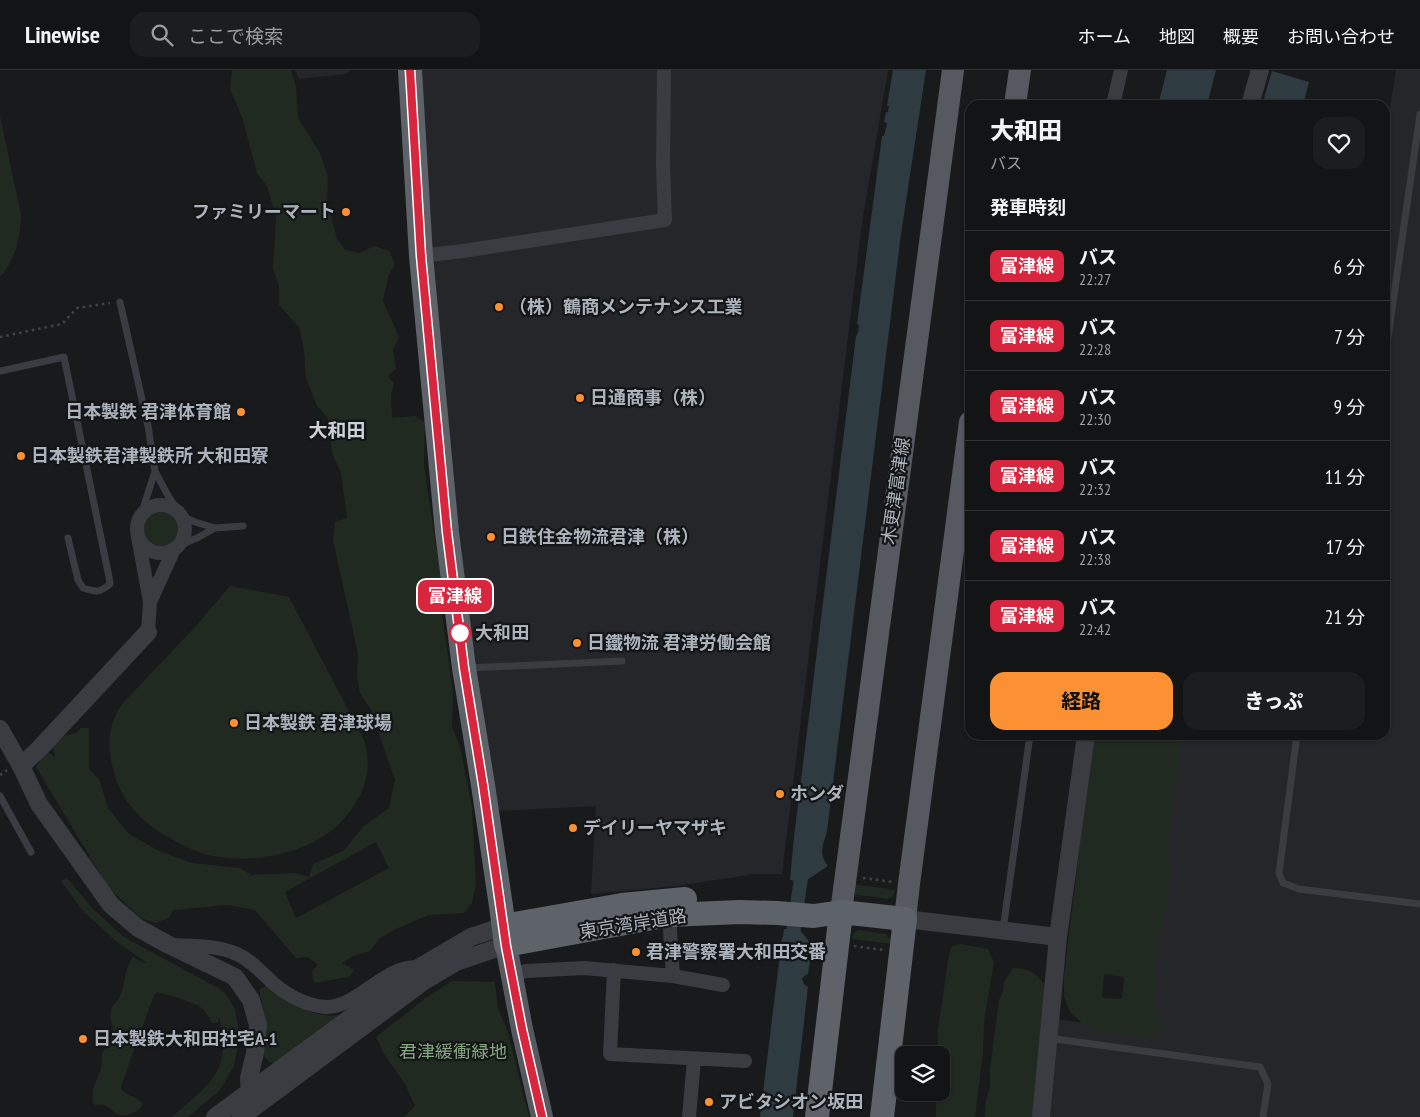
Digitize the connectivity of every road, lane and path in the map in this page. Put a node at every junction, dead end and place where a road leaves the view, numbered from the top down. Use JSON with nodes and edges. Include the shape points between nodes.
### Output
{"nodes":[{"id":1,"x":410,"y":70,"type":"edge"},
{"id":2,"x":664,"y":70,"type":"edge"},
{"id":3,"x":952,"y":70,"type":"edge"},
{"id":4,"x":1020,"y":70,"type":"edge"},
{"id":5,"x":1121,"y":70,"type":"edge"},
{"id":6,"x":1260,"y":70,"type":"edge"},
{"id":7,"x":1015,"y":100,"type":"edge"},
{"id":8,"x":1115,"y":100,"type":"edge"},
{"id":9,"x":1251,"y":100,"type":"edge"},
{"id":10,"x":1420,"y":114,"type":"edge"},
{"id":11,"x":421,"y":256,"type":"junction"},
{"id":12,"x":120,"y":302,"type":"joint"},
{"id":13,"x":1390,"y":323,"type":"edge"},
{"id":14,"x":0,"y":336,"type":"edge"},
{"id":15,"x":0,"y":371,"type":"edge"},
{"id":16,"x":965,"y":460,"type":"edge"},
{"id":17,"x":155,"y":471,"type":"junction"},
{"id":18,"x":180,"y":514,"type":"junction"},
{"id":19,"x":141,"y":515,"type":"junction"},
{"id":20,"x":244,"y":526,"type":"dead end"},
{"id":21,"x":215,"y":528,"type":"junction"},
{"id":22,"x":137,"y":533,"type":"junction"},
{"id":23,"x":68,"y":538,"type":"dead end"},
{"id":24,"x":176,"y":548,"type":"junction"},
{"id":25,"x":150,"y":602,"type":"junction"},
{"id":26,"x":148,"y":632,"type":"joint"},
{"id":27,"x":622,"y":661,"type":"dead end"},
{"id":28,"x":464,"y":668,"type":"junction"},
{"id":29,"x":0,"y":729,"type":"edge"},
{"id":30,"x":1029,"y":740,"type":"edge"},
{"id":31,"x":1085,"y":740,"type":"edge"},
{"id":32,"x":1296,"y":740,"type":"edge"},
{"id":33,"x":15,"y":767,"type":"junction"},
{"id":34,"x":0,"y":775,"type":"edge"},
{"id":35,"x":0,"y":796,"type":"edge"},
{"id":36,"x":31,"y":852,"type":"dead end"},
{"id":37,"x":863,"y":878,"type":"dead end"},
{"id":38,"x":896,"y":882,"type":"dead end"},
{"id":39,"x":1420,"y":904,"type":"edge"},
{"id":40,"x":779,"y":906,"type":"junction"},
{"id":41,"x":832,"y":911,"type":"junction"},
{"id":42,"x":669,"y":915,"type":"junction"},
{"id":43,"x":905,"y":919,"type":"junction"},
{"id":44,"x":1003,"y":931,"type":"junction"},
{"id":45,"x":505,"y":936,"type":"junction"},
{"id":46,"x":1058,"y":937,"type":"junction"},
{"id":47,"x":169,"y":945,"type":"junction"},
{"id":48,"x":850,"y":946,"type":"dead end"},
{"id":49,"x":885,"y":950,"type":"dead end"},
{"id":50,"x":420,"y":967,"type":"junction"},
{"id":51,"x":614,"y":970,"type":"junction"},
{"id":52,"x":512,"y":975,"type":"junction"},
{"id":53,"x":673,"y":976,"type":"junction"},
{"id":54,"x":723,"y":985,"type":"dead end"},
{"id":55,"x":1048,"y":1038,"type":"junction"},
{"id":56,"x":694,"y":1058,"type":"junction"},
{"id":57,"x":745,"y":1062,"type":"dead end"},
{"id":58,"x":254,"y":1098,"type":"junction"},
{"id":59,"x":216,"y":1117,"type":"edge"},
{"id":60,"x":241,"y":1117,"type":"edge"},
{"id":61,"x":542,"y":1117,"type":"edge"},
{"id":62,"x":689,"y":1117,"type":"edge"},
{"id":63,"x":816,"y":1117,"type":"edge"},
{"id":64,"x":882,"y":1117,"type":"edge"},
{"id":65,"x":1041,"y":1117,"type":"edge"},
{"id":66,"x":1263,"y":1117,"type":"edge"}],
"edges":[{"from":1,"to":11,"type":"highway"},
{"from":2,"to":11,"type":"street","via":[[665,220]]},
{"from":3,"to":41,"type":"main road","name":"木更津富津線"},
{"from":4,"to":7,"type":"main road"},
{"from":5,"to":8,"type":"street"},
{"from":6,"to":9,"type":"street"},
{"from":10,"to":13,"type":"lane"},
{"from":11,"to":28,"type":"highway","via":[[447,532]]},
{"from":12,"to":14,"type":"path","via":[[77,308],[62,324]]},
{"from":12,"to":17,"type":"lane"},
{"from":15,"to":23,"type":"lane","via":[[64,357],[110,577],[110,584],[103,590],[94,592],[83,588]]},
{"from":16,"to":43,"type":"main road"},
{"from":17,"to":18,"type":"lane"},
{"from":17,"to":19,"type":"lane"},
{"from":18,"to":19,"type":"street","via":[[169,506],[159,505]]},
{"from":18,"to":21,"type":"lane"},
{"from":18,"to":24,"type":"street","via":[[185,526],[184,537]]},
{"from":19,"to":22,"type":"street"},
{"from":20,"to":21,"type":"lane"},
{"from":21,"to":24,"type":"lane"},
{"from":22,"to":24,"type":"street","via":[[142,544],[152,551],[163,553]]},
{"from":22,"to":25,"type":"street"},
{"from":24,"to":25,"type":"street"},
{"from":25,"to":26,"type":"street"},
{"from":26,"to":33,"type":"street","via":[[40,748]]},
{"from":27,"to":28,"type":"lane"},
{"from":28,"to":45,"type":"highway"},
{"from":29,"to":33,"type":"street"},
{"from":30,"to":44,"type":"lane"},
{"from":31,"to":46,"type":"street"},
{"from":32,"to":39,"type":"lane","via":[[1279,873],[1283,883],[1299,889]]},
{"from":33,"to":34,"type":"path"},
{"from":33,"to":47,"type":"street","via":[[111,905],[138,928]]},
{"from":35,"to":36,"type":"lane"},
{"from":37,"to":38,"type":"path"},
{"from":40,"to":41,"type":"highway","name":"東京湾岸道路","via":[[814,916]]},
{"from":40,"to":42,"type":"highway","name":"東京湾岸道路","via":[[740,912]]},
{"from":40,"to":45,"type":"highway","name":"東京湾岸道路","via":[[734,897],[649,902],[604,908]]},
{"from":41,"to":43,"type":"highway","name":"東京湾岸道路"},
{"from":41,"to":63,"type":"highway"},
{"from":42,"to":45,"type":"highway","name":"東京湾岸道路"},
{"from":42,"to":53,"type":"street"},
{"from":43,"to":44,"type":"street"},
{"from":43,"to":64,"type":"highway"},
{"from":44,"to":46,"type":"street"},
{"from":45,"to":50,"type":"street","via":[[471,937]]},
{"from":45,"to":52,"type":"main road"},
{"from":45,"to":58,"type":"street","via":[[424,981]]},
{"from":46,"to":55,"type":"street"},
{"from":47,"to":50,"type":"street","via":[[210,947],[236,954],[256,966],[292,997],[325,1007],[342,1004],[410,966]]},
{"from":47,"to":58,"type":"street","via":[[235,977],[251,1000],[258,1025],[249,1078]]},
{"from":48,"to":49,"type":"path"},
{"from":50,"to":58,"type":"street"},
{"from":51,"to":52,"type":"street","via":[[584,968],[526,971]]},
{"from":51,"to":53,"type":"street"},
{"from":51,"to":56,"type":"street","via":[[610,1054]]},
{"from":52,"to":61,"type":"main road"},
{"from":53,"to":54,"type":"street"},
{"from":55,"to":65,"type":"street"},
{"from":55,"to":66,"type":"lane","via":[[1260,1067],[1268,1084]]},
{"from":56,"to":57,"type":"street"},
{"from":56,"to":62,"type":"street"},
{"from":58,"to":59,"type":"street"},
{"from":58,"to":60,"type":"street"}]}
